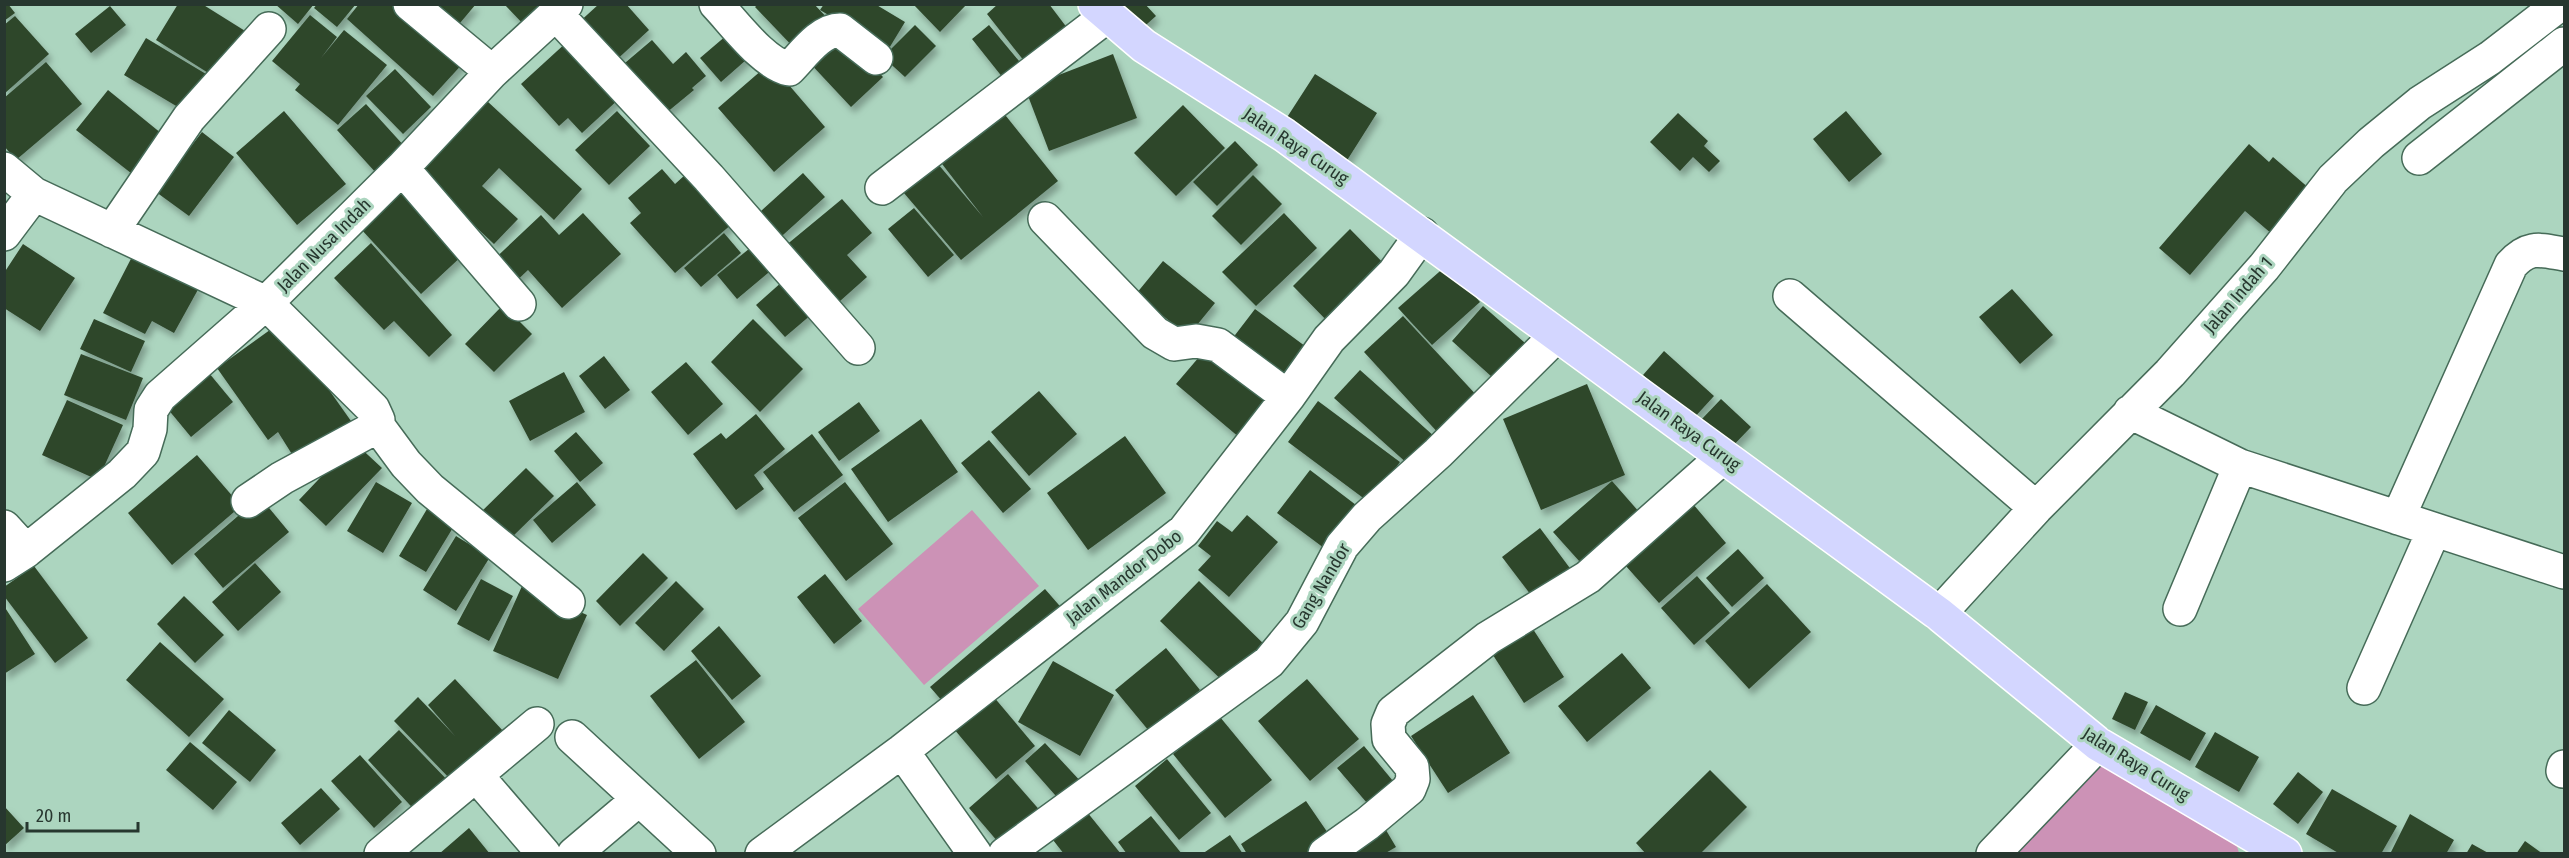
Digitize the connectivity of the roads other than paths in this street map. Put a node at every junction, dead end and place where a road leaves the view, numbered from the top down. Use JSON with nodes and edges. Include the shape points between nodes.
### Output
{"nodes":[{"id":1,"x":410,"y":4,"type":"edge"},
{"id":2,"x":716,"y":4,"type":"edge"},
{"id":3,"x":561,"y":9,"type":"edge"},
{"id":4,"x":1101,"y":10,"type":"edge"},
{"id":5,"x":2543,"y":10,"type":"edge"},
{"id":6,"x":269,"y":29,"type":"dead end"},
{"id":7,"x":2565,"y":44,"type":"edge"},
{"id":8,"x":876,"y":58,"type":"dead end"},
{"id":9,"x":492,"y":72,"type":"junction"},
{"id":10,"x":2419,"y":158,"type":"dead end"},
{"id":11,"x":402,"y":168,"type":"junction"},
{"id":12,"x":4,"y":169,"type":"edge"},
{"id":13,"x":882,"y":188,"type":"dead end"},
{"id":14,"x":34,"y":194,"type":"junction"},
{"id":15,"x":1045,"y":219,"type":"dead end"},
{"id":16,"x":112,"y":231,"type":"junction"},
{"id":17,"x":4,"y":234,"type":"edge"},
{"id":18,"x":1422,"y":234,"type":"junction"},
{"id":19,"x":2565,"y":254,"type":"edge"},
{"id":20,"x":1790,"y":296,"type":"dead end"},
{"id":21,"x":266,"y":303,"type":"junction"},
{"id":22,"x":519,"y":304,"type":"dead end"},
{"id":23,"x":1557,"y":335,"type":"junction"},
{"id":24,"x":858,"y":348,"type":"dead end"},
{"id":25,"x":1288,"y":397,"type":"junction"},
{"id":26,"x":2130,"y":412,"type":"junction"},
{"id":27,"x":378,"y":426,"type":"junction"},
{"id":28,"x":1723,"y":457,"type":"junction"},
{"id":29,"x":2240,"y":466,"type":"junction"},
{"id":30,"x":248,"y":501,"type":"dead end"},
{"id":31,"x":2036,"y":508,"type":"junction"},
{"id":32,"x":2398,"y":518,"type":"junction"},
{"id":33,"x":4,"y":527,"type":"edge"},
{"id":34,"x":2434,"y":530,"type":"junction"},
{"id":35,"x":16,"y":558,"type":"edge"},
{"id":36,"x":2565,"y":572,"type":"edge"},
{"id":37,"x":568,"y":602,"type":"dead end"},
{"id":38,"x":2180,"y":609,"type":"dead end"},
{"id":39,"x":1939,"y":614,"type":"junction"},
{"id":40,"x":2364,"y":688,"type":"dead end"},
{"id":41,"x":537,"y":724,"type":"dead end"},
{"id":42,"x":572,"y":737,"type":"dead end"},
{"id":43,"x":2098,"y":744,"type":"junction"},
{"id":44,"x":902,"y":751,"type":"junction"},
{"id":45,"x":476,"y":775,"type":"junction"},
{"id":46,"x":639,"y":799,"type":"junction"},
{"id":47,"x":2266,"y":850,"type":"edge"},
{"id":48,"x":381,"y":854,"type":"edge"},
{"id":49,"x":544,"y":854,"type":"edge"},
{"id":50,"x":574,"y":854,"type":"edge"},
{"id":51,"x":699,"y":854,"type":"edge"},
{"id":52,"x":762,"y":854,"type":"edge"},
{"id":53,"x":975,"y":854,"type":"edge"},
{"id":54,"x":1005,"y":854,"type":"edge"},
{"id":55,"x":1325,"y":854,"type":"edge"},
{"id":56,"x":1993,"y":854,"type":"edge"}],
"edges":[{"from":1,"to":9,"type":"street"},
{"from":2,"to":8,"type":"street","via":[[780,67],[789,69],[832,30],[840,30]]},
{"from":3,"to":9,"type":"street","name":"Jalan Nusa Indah"},
{"from":3,"to":24,"type":"street"},
{"from":4,"to":13,"type":"street"},
{"from":4,"to":18,"type":"main road","name":"Jalan Raya Curug","via":[[1144,46],[1284,135]]},
{"from":5,"to":26,"type":"street","name":"Jalan Indah 1","via":[[2490,58],[2420,103],[2333,179],[2264,267]]},
{"from":6,"to":16,"type":"street","via":[[189,118]]},
{"from":7,"to":10,"type":"street"},
{"from":9,"to":11,"type":"street","name":"Jalan Nusa Indah"},
{"from":11,"to":21,"type":"street","name":"Jalan Nusa Indah"},
{"from":11,"to":22,"type":"street"},
{"from":12,"to":14,"type":"street","name":"Jalan Nusa Indah"},
{"from":14,"to":16,"type":"street","name":"Jalan Nusa Indah"},
{"from":14,"to":17,"type":"street"},
{"from":15,"to":25,"type":"street","via":[[1155,333],[1174,344],[1196,341],[1218,345]]},
{"from":16,"to":21,"type":"street","name":"Jalan Nusa Indah"},
{"from":18,"to":23,"type":"main road","name":"Jalan Raya Curug"},
{"from":18,"to":25,"type":"street","name":"Jalan Mandor Dobo","via":[[1394,273],[1329,339]]},
{"from":19,"to":32,"type":"street","via":[[2537,250],[2521,254],[2511,265]]},
{"from":20,"to":31,"type":"street"},
{"from":21,"to":27,"type":"street","via":[[373,409]]},
{"from":21,"to":35,"type":"street","via":[[160,396],[151,410],[143,452],[123,474]]},
{"from":23,"to":28,"type":"main road","name":"Jalan Raya Curug"},
{"from":23,"to":54,"type":"street","name":"Gang Nandor","via":[[1367,517],[1342,546],[1302,622],[1269,662]]},
{"from":25,"to":44,"type":"street","name":"Jalan Mandor Dobo","via":[[1184,531]]},
{"from":26,"to":29,"type":"street"},
{"from":26,"to":31,"type":"street","name":"Jalan Indah 1"},
{"from":27,"to":30,"type":"street"},
{"from":27,"to":37,"type":"street","via":[[430,489]]},
{"from":28,"to":39,"type":"main road","name":"Jalan Raya Curug"},
{"from":28,"to":55,"type":"street","via":[[1588,577],[1488,638],[1393,712],[1388,724],[1389,739],[1412,767],[1408,789]]},
{"from":29,"to":32,"type":"street"},
{"from":29,"to":38,"type":"street"},
{"from":31,"to":39,"type":"street","name":"Jalan Indah 1"},
{"from":32,"to":34,"type":"street"},
{"from":33,"to":35,"type":"street"},
{"from":34,"to":36,"type":"street"},
{"from":34,"to":40,"type":"street"},
{"from":39,"to":43,"type":"main road","name":"Jalan Raya Curug"},
{"from":41,"to":45,"type":"street"},
{"from":42,"to":46,"type":"street"},
{"from":43,"to":47,"type":"main road","name":"Jalan Raya Curug"},
{"from":43,"to":56,"type":"street"},
{"from":44,"to":52,"type":"street","name":"Jalan Mandor Dobo"},
{"from":44,"to":53,"type":"street"},
{"from":45,"to":48,"type":"street"},
{"from":45,"to":49,"type":"street"},
{"from":46,"to":50,"type":"street"},
{"from":46,"to":51,"type":"street"}]}
